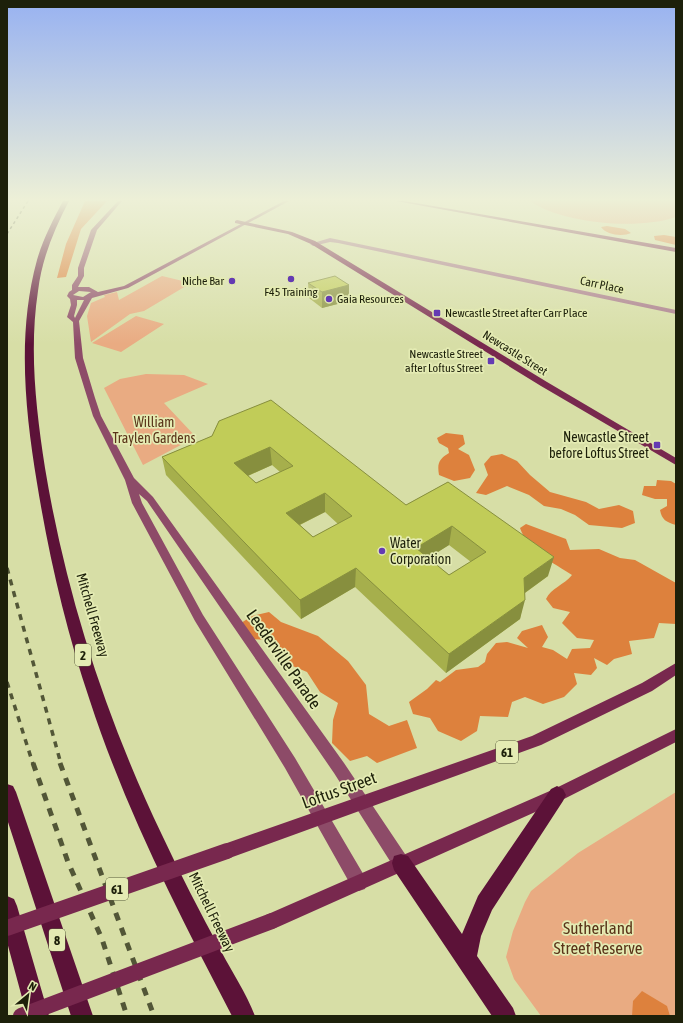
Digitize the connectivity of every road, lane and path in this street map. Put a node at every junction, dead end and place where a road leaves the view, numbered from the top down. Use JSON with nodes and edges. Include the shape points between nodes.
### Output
{"nodes":[{"id":1,"x":43,"y":249,"type":"edge"},
{"id":2,"x":88,"y":249,"type":"edge"},
{"id":3,"x":194,"y":249,"type":"edge"},
{"id":4,"x":321,"y":249,"type":"edge"},
{"id":5,"x":331,"y":249,"type":"edge"},
{"id":6,"x":375,"y":249,"type":"edge"},
{"id":7,"x":359,"y":270,"type":"junction"},
{"id":8,"x":81,"y":276,"type":"junction"},
{"id":9,"x":75,"y":290,"type":"junction"},
{"id":10,"x":90,"y":292,"type":"junction"},
{"id":11,"x":73,"y":298,"type":"junction"},
{"id":12,"x":676,"y":312,"type":"edge"},
{"id":13,"x":76,"y":321,"type":"junction"},
{"id":14,"x":660,"y":454,"type":"junction"},
{"id":15,"x":676,"y":462,"type":"edge"},
{"id":16,"x":676,"y":467,"type":"edge"},
{"id":17,"x":130,"y":480,"type":"junction"},
{"id":18,"x":676,"y":668,"type":"edge"},
{"id":19,"x":676,"y":735,"type":"edge"},
{"id":20,"x":7,"y":792,"type":"edge"},
{"id":21,"x":557,"y":795,"type":"junction"},
{"id":22,"x":362,"y":804,"type":"junction"},
{"id":23,"x":321,"y":818,"type":"junction"},
{"id":24,"x":401,"y":863,"type":"junction"},
{"id":25,"x":359,"y":883,"type":"junction"},
{"id":26,"x":7,"y":906,"type":"edge"},
{"id":27,"x":7,"y":928,"type":"edge"},
{"id":28,"x":466,"y":958,"type":"junction"},
{"id":29,"x":21,"y":1016,"type":"edge"},
{"id":30,"x":38,"y":1016,"type":"edge"},
{"id":31,"x":82,"y":1016,"type":"edge"},
{"id":32,"x":244,"y":1016,"type":"edge"},
{"id":33,"x":505,"y":1016,"type":"edge"}],
"edges":[{"from":1,"to":32,"type":"highway","name":"Mitchell Freeway","number":"2","via":[[37,269],[32,304],[29,374],[40,476],[62,582],[83,657],[149,828],[211,956]]},
{"from":2,"to":8,"type":"main road"},
{"from":3,"to":10,"type":"main road","via":[[126,287]]},
{"from":4,"to":7,"type":"main road","name":"Newcastle Street"},
{"from":5,"to":7,"type":"main road","name":"Newcastle Street","via":[[354,263]]},
{"from":6,"to":12,"type":"street","name":"Carr Place"},
{"from":7,"to":14,"type":"main road","name":"Newcastle Street"},
{"from":8,"to":9,"type":"main road"},
{"from":8,"to":10,"type":"main road"},
{"from":9,"to":10,"type":"main road"},
{"from":9,"to":11,"type":"main road","via":[[70,294]]},
{"from":10,"to":11,"type":"main road"},
{"from":10,"to":13,"type":"main road","via":[[81,316]]},
{"from":11,"to":13,"type":"main road","name":"Leederville Parade","via":[[70,317]]},
{"from":13,"to":17,"type":"main road","name":"Leederville Parade","via":[[79,358],[97,416]]},
{"from":14,"to":15,"type":"main road","name":"Newcastle Street"},
{"from":14,"to":16,"type":"main road","name":"Newcastle Street"},
{"from":17,"to":22,"type":"main road","name":"Leederville Parade","via":[[150,499]]},
{"from":17,"to":23,"type":"main road","name":"Leederville Parade","via":[[137,503],[200,618]]},
{"from":18,"to":22,"type":"main road","name":"Loftus Street","number":"61","via":[[647,687],[536,741]]},
{"from":19,"to":21,"type":"main road"},
{"from":20,"to":31,"type":"highway","number":"8"},
{"from":21,"to":24,"type":"main road"},
{"from":21,"to":28,"type":"highway","via":[[485,904],[471,936]]},
{"from":22,"to":23,"type":"main road","name":"Loftus Street","number":"61"},
{"from":22,"to":24,"type":"main road","name":"Leederville Parade"},
{"from":23,"to":25,"type":"main road","name":"Leederville Parade"},
{"from":23,"to":27,"type":"main road","name":"Loftus Street","number":"61","bridge":true},
{"from":24,"to":25,"type":"main road"},
{"from":24,"to":28,"type":"highway"},
{"from":25,"to":29,"type":"main road","bridge":true,"via":[[290,914]]},
{"from":26,"to":30,"type":"highway"},
{"from":28,"to":33,"type":"highway"}]}
